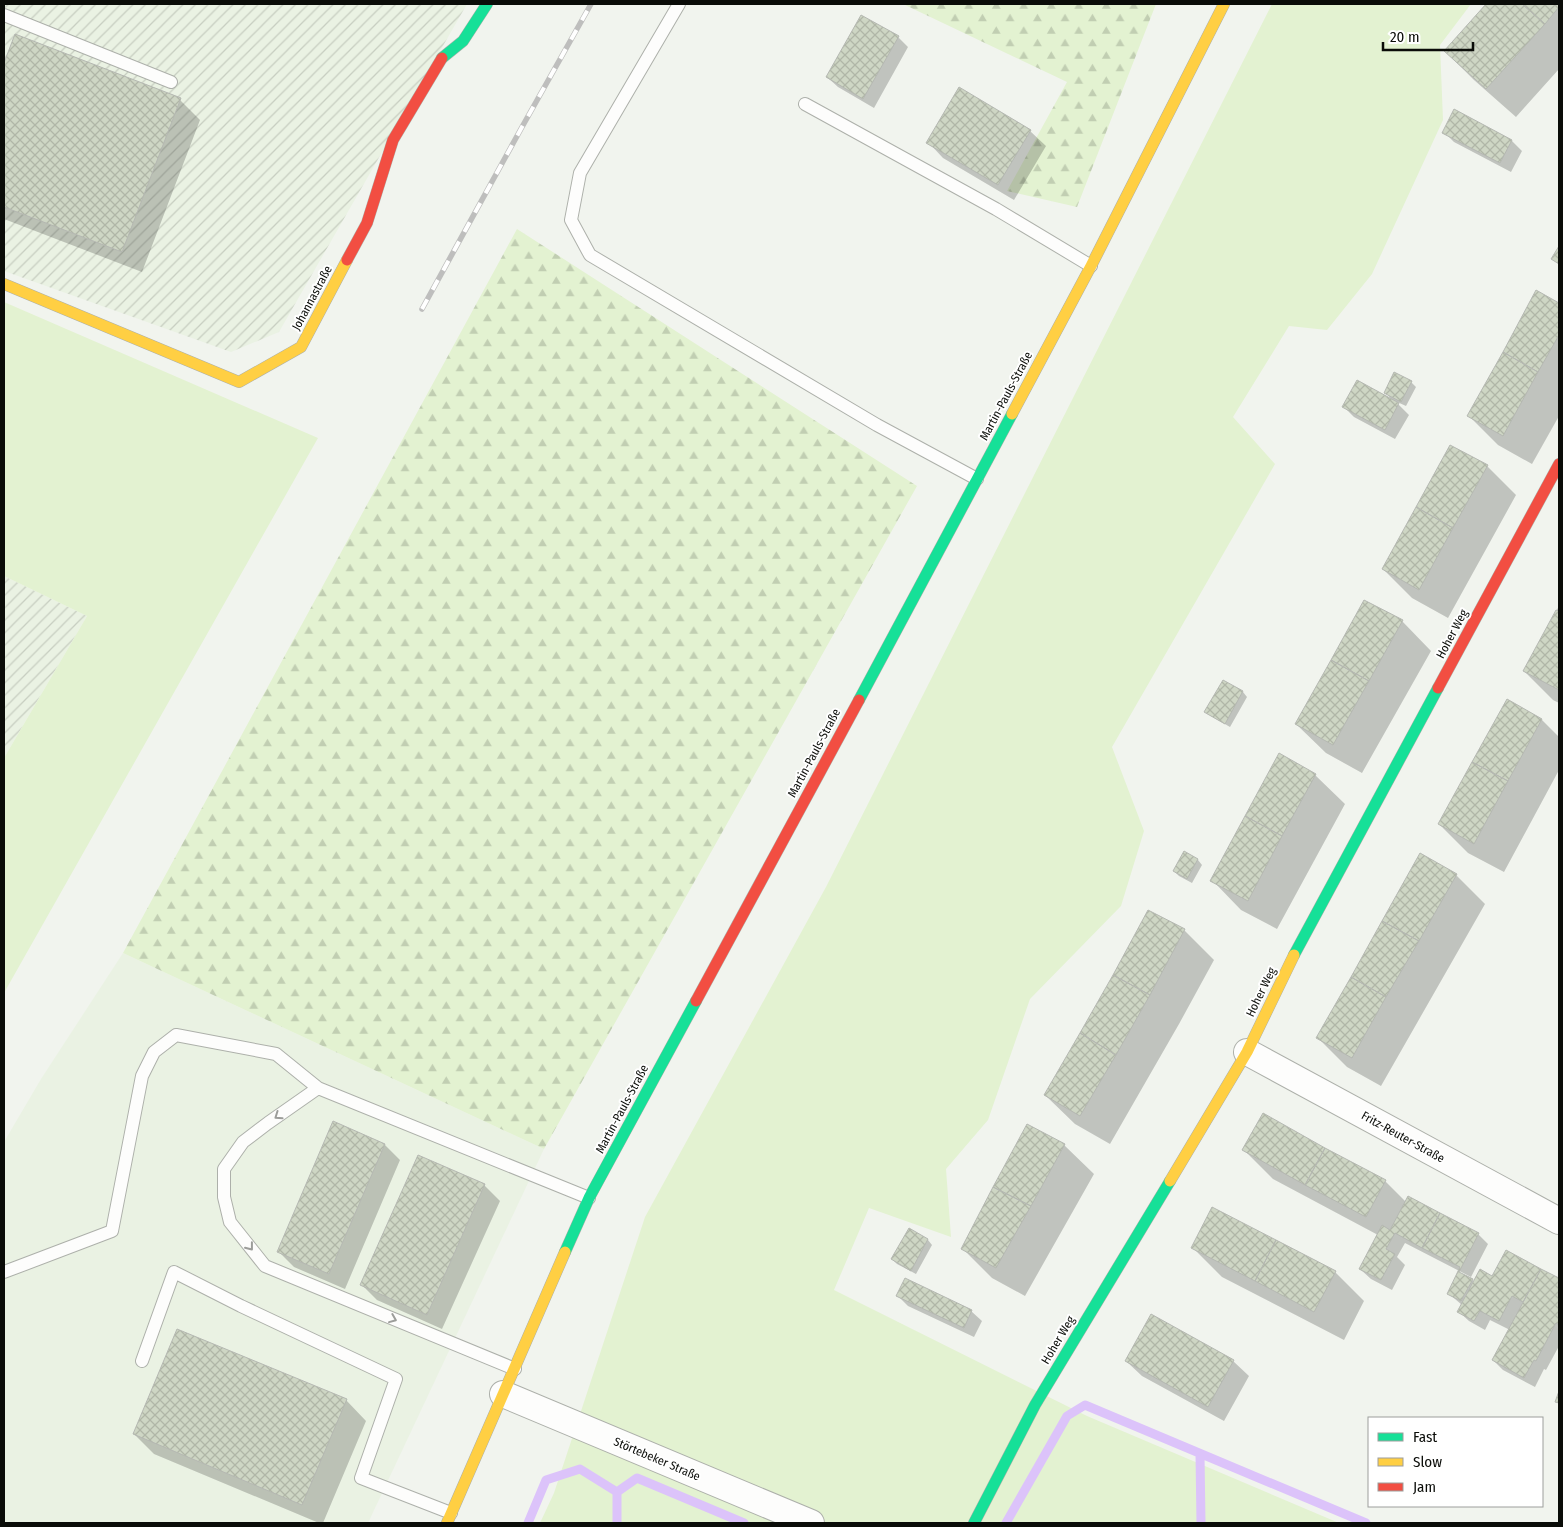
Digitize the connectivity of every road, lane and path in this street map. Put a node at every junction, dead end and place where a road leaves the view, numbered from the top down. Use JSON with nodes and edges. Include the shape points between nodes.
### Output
{"nodes":[{"id":1,"x":486,"y":4,"type":"edge"},
{"id":2,"x":679,"y":4,"type":"edge"},
{"id":3,"x":1224,"y":4,"type":"edge"},
{"id":4,"x":4,"y":15,"type":"edge"},
{"id":5,"x":171,"y":82,"type":"dead end"},
{"id":6,"x":805,"y":104,"type":"dead end"},
{"id":7,"x":1091,"y":266,"type":"junction"},
{"id":8,"x":4,"y":284,"type":"edge"},
{"id":9,"x":1559,"y":464,"type":"edge"},
{"id":10,"x":977,"y":479,"type":"junction"},
{"id":11,"x":1248,"y":1052,"type":"junction"},
{"id":12,"x":318,"y":1088,"type":"junction"},
{"id":13,"x":589,"y":1198,"type":"junction"},
{"id":14,"x":1559,"y":1221,"type":"edge"},
{"id":15,"x":4,"y":1272,"type":"edge"},
{"id":16,"x":142,"y":1361,"type":"dead end"},
{"id":17,"x":515,"y":1369,"type":"junction"},
{"id":18,"x":503,"y":1394,"type":"junction"},
{"id":19,"x":449,"y":1518,"type":"edge"},
{"id":20,"x":811,"y":1523,"type":"edge"},
{"id":21,"x":974,"y":1523,"type":"edge"}],
"edges":[{"from":1,"to":8,"type":"street","name":"Johannastraße","via":[[463,41],[440,60],[393,140],[367,223],[302,347],[239,382]]},
{"from":2,"to":10,"type":"lane","via":[[580,173],[570,220],[590,256],[877,425]]},
{"from":3,"to":7,"type":"street","name":"Martin-Pauls-Straße"},
{"from":4,"to":5,"type":"lane"},
{"from":6,"to":7,"type":"lane"},
{"from":7,"to":10,"type":"street","name":"Martin-Pauls-Straße"},
{"from":9,"to":11,"type":"street","name":"Hoher Weg","via":[[1301,941]]},
{"from":10,"to":13,"type":"street","name":"Martin-Pauls-Straße"},
{"from":11,"to":14,"type":"street","name":"Fritz-Reuter-Straße"},
{"from":11,"to":21,"type":"street","name":"Hoher Weg","via":[[1035,1405]]},
{"from":12,"to":13,"type":"lane"},
{"from":12,"to":15,"type":"lane","via":[[276,1054],[176,1035],[154,1052],[142,1076],[112,1231]]},
{"from":12,"to":17,"type":"lane","one_way":true,"via":[[243,1142],[224,1169],[224,1197],[230,1222],[265,1266]]},
{"from":13,"to":17,"type":"street","name":"Martin-Pauls-Straße"},
{"from":16,"to":19,"type":"lane","via":[[174,1272],[396,1379],[361,1478]]},
{"from":17,"to":18,"type":"street","name":"Martin-Pauls-Straße"},
{"from":18,"to":19,"type":"street","name":"Martin-Pauls-Straße"},
{"from":18,"to":20,"type":"street","name":"Störtebeker Straße"}]}
